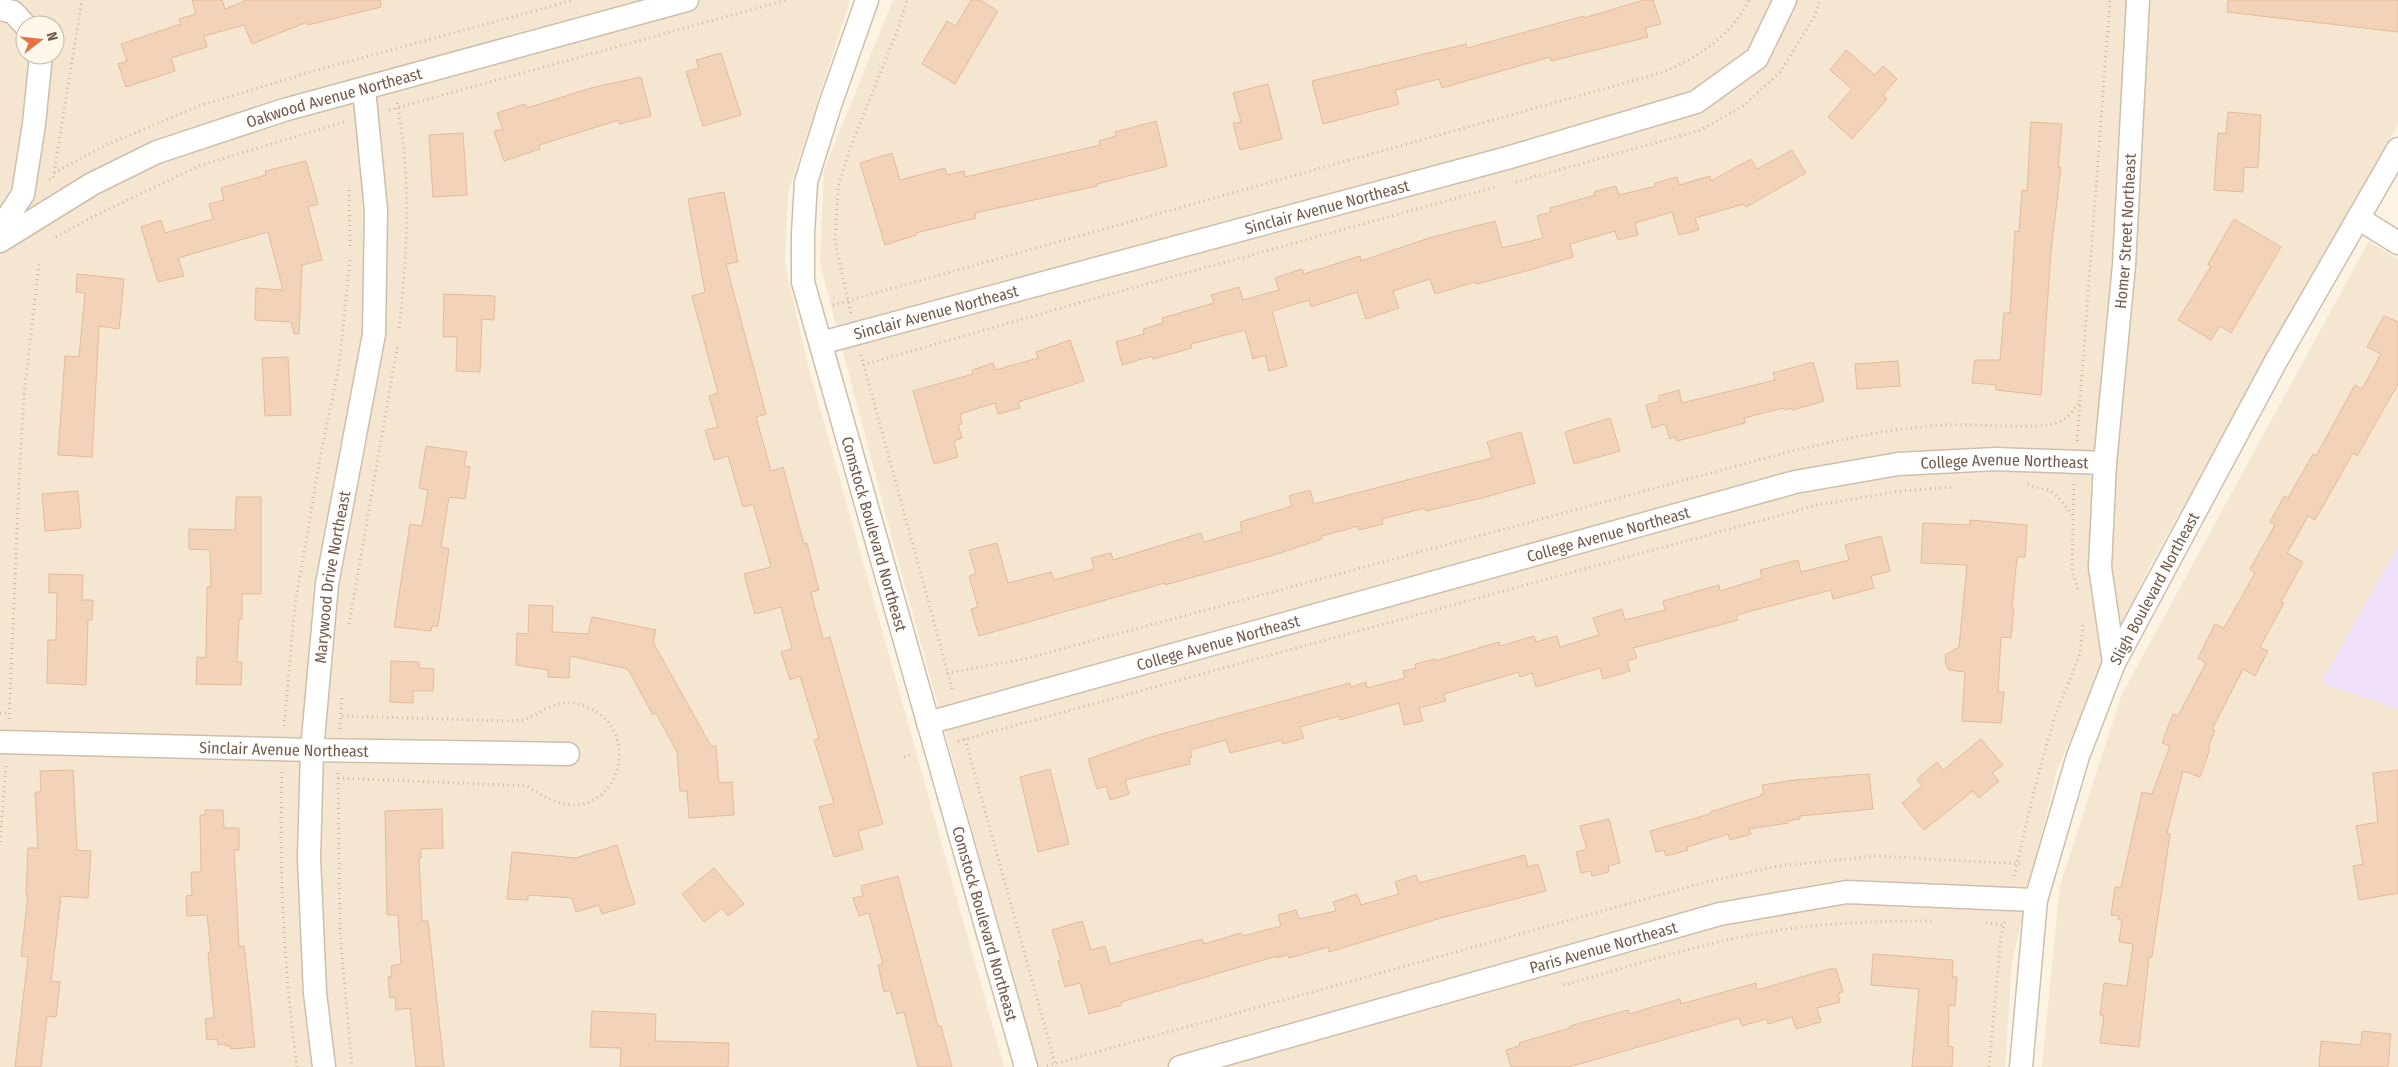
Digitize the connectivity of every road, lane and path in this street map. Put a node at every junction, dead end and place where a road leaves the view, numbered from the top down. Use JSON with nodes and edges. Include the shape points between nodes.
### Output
{"nodes":[{"id":1,"x":82,"y":0,"type":"edge"},
{"id":2,"x":687,"y":0,"type":"edge"},
{"id":3,"x":786,"y":0,"type":"edge"},
{"id":4,"x":867,"y":0,"type":"edge"},
{"id":5,"x":907,"y":0,"type":"edge"},
{"id":6,"x":1749,"y":0,"type":"edge"},
{"id":7,"x":1785,"y":0,"type":"edge"},
{"id":8,"x":2110,"y":0,"type":"edge"},
{"id":9,"x":2138,"y":0,"type":"edge"},
{"id":10,"x":0,"y":9,"type":"edge"},
{"id":11,"x":16,"y":15,"type":"edge"},
{"id":12,"x":386,"y":52,"type":"dead end"},
{"id":13,"x":40,"y":65,"type":"edge"},
{"id":14,"x":393,"y":81,"type":"junction"},
{"id":15,"x":364,"y":90,"type":"junction"},
{"id":16,"x":398,"y":108,"type":"junction"},
{"id":17,"x":367,"y":116,"type":"junction"},
{"id":18,"x":2398,"y":149,"type":"edge"},
{"id":19,"x":53,"y":178,"type":"dead end"},
{"id":20,"x":2358,"y":218,"type":"junction"},
{"id":21,"x":0,"y":229,"type":"edge"},
{"id":22,"x":56,"y":237,"type":"dead end"},
{"id":23,"x":0,"y":241,"type":"edge"},
{"id":24,"x":2398,"y":243,"type":"edge"},
{"id":25,"x":39,"y":264,"type":"dead end"},
{"id":26,"x":848,"y":302,"type":"junction"},
{"id":27,"x":812,"y":310,"type":"junction"},
{"id":28,"x":399,"y":332,"type":"dead end"},
{"id":29,"x":856,"y":334,"type":"junction"},
{"id":30,"x":398,"y":342,"type":"dead end"},
{"id":31,"x":822,"y":343,"type":"junction"},
{"id":32,"x":2080,"y":401,"type":"junction"},
{"id":33,"x":2075,"y":462,"type":"junction"},
{"id":34,"x":2105,"y":463,"type":"junction"},
{"id":35,"x":2022,"y":481,"type":"dead end"},
{"id":36,"x":1958,"y":486,"type":"dead end"},
{"id":37,"x":2073,"y":516,"type":"junction"},
{"id":38,"x":2080,"y":594,"type":"dead end"},
{"id":39,"x":2084,"y":622,"type":"dead end"},
{"id":40,"x":348,"y":630,"type":"dead end"},
{"id":41,"x":2114,"y":663,"type":"junction"},
{"id":42,"x":947,"y":673,"type":"junction"},
{"id":43,"x":343,"y":687,"type":"dead end"},
{"id":44,"x":0,"y":713,"type":"edge"},
{"id":45,"x":9,"y":713,"type":"junction"},
{"id":46,"x":958,"y":714,"type":"junction"},
{"id":47,"x":928,"y":723,"type":"junction"},
{"id":48,"x":965,"y":739,"type":"junction"},
{"id":49,"x":4,"y":743,"type":"edge"},
{"id":50,"x":935,"y":748,"type":"junction"},
{"id":51,"x":312,"y":750,"type":"junction"},
{"id":52,"x":339,"y":751,"type":"junction"},
{"id":53,"x":568,"y":754,"type":"dead end"},
{"id":54,"x":904,"y":757,"type":"dead end"},
{"id":55,"x":0,"y":842,"type":"edge"},
{"id":56,"x":2016,"y":863,"type":"junction"},
{"id":57,"x":2046,"y":867,"type":"junction"},
{"id":58,"x":2010,"y":899,"type":"junction"},
{"id":59,"x":2036,"y":900,"type":"junction"},
{"id":60,"x":1938,"y":921,"type":"dead end"},
{"id":61,"x":1976,"y":922,"type":"dead end"},
{"id":62,"x":2004,"y":925,"type":"junction"},
{"id":63,"x":1554,"y":987,"type":"dead end"},
{"id":64,"x":1055,"y":1065,"type":"edge"},
{"id":65,"x":324,"y":1067,"type":"edge"},
{"id":66,"x":352,"y":1067,"type":"edge"},
{"id":67,"x":1026,"y":1067,"type":"edge"},
{"id":68,"x":1041,"y":1067,"type":"edge"},
{"id":69,"x":1180,"y":1067,"type":"edge"},
{"id":70,"x":1990,"y":1067,"type":"edge"},
{"id":71,"x":2021,"y":1067,"type":"edge"}],
"edges":[{"from":1,"to":19,"type":"path"},
{"from":2,"to":14,"type":"street","name":"Oakwood Avenue Northeast"},
{"from":3,"to":16,"type":"path"},
{"from":4,"to":27,"type":"street","name":"Comstock Boulevard Northeast","via":[[806,182],[803,282]]},
{"from":5,"to":26,"type":"path","via":[[838,188],[836,242]]},
{"from":6,"to":26,"type":"path","via":[[1722,35],[1709,46],[1683,65],[1660,73]]},
{"from":7,"to":29,"type":"street","name":"Sinclair Avenue Northeast","via":[[1757,58],[1696,102],[1507,158]]},
{"from":8,"to":32,"type":"path"},
{"from":9,"to":34,"type":"street","name":"Homer Street Northeast","via":[[2124,265]]},
{"from":10,"to":11,"type":"street"},
{"from":12,"to":14,"type":"path"},
{"from":13,"to":21,"type":"street","via":[[22,194]]},
{"from":14,"to":15,"type":"street","name":"Oakwood Avenue Northeast"},
{"from":14,"to":16,"type":"path"},
{"from":15,"to":17,"type":"street","name":"Marywood Drive Northeast"},
{"from":15,"to":23,"type":"street","name":"Oakwood Avenue Northeast","via":[[284,110],[157,152],[92,184]]},
{"from":16,"to":17,"type":"path"},
{"from":16,"to":28,"type":"path","via":[[407,195],[406,266]]},
{"from":17,"to":22,"type":"path","via":[[199,166]]},
{"from":17,"to":51,"type":"street","name":"Marywood Drive Northeast","via":[[376,210],[374,334],[327,584]]},
{"from":18,"to":20,"type":"street","name":"Sligh Boulevard Northeast"},
{"from":20,"to":24,"type":"street"},
{"from":20,"to":41,"type":"street","name":"Sligh Boulevard Northeast","via":[[2276,361]]},
{"from":25,"to":45,"type":"path","via":[[21,441]]},
{"from":26,"to":27,"type":"path"},
{"from":26,"to":29,"type":"path"},
{"from":27,"to":31,"type":"street","name":"Comstock Boulevard Northeast"},
{"from":29,"to":31,"type":"street","name":"Sinclair Avenue Northeast"},
{"from":29,"to":42,"type":"path"},
{"from":30,"to":40,"type":"path"},
{"from":31,"to":47,"type":"street","name":"Comstock Boulevard Northeast"},
{"from":32,"to":33,"type":"path"},
{"from":32,"to":42,"type":"path","via":[[2070,415],[2043,426],[1949,425],[1883,431],[1792,451],[1025,659]]},
{"from":33,"to":34,"type":"street","name":"College Avenue Northeast"},
{"from":33,"to":37,"type":"path"},
{"from":33,"to":46,"type":"street","name":"College Avenue Northeast","via":[[1996,459],[1898,464],[1795,482]]},
{"from":34,"to":41,"type":"street","name":"College Avenue Northeast","via":[[2100,567]]},
{"from":35,"to":37,"type":"path","via":[[2048,490]]},
{"from":36,"to":48,"type":"path","via":[[1902,491],[1817,505]]},
{"from":37,"to":38,"type":"path","via":[[2072,571]]},
{"from":39,"to":56,"type":"path","via":[[2080,654],[2055,716]]},
{"from":41,"to":57,"type":"street","name":"Sligh Boulevard Northeast","via":[[2078,756]]},
{"from":42,"to":46,"type":"path"},
{"from":43,"to":52,"type":"path"},
{"from":44,"to":45,"type":"path"},
{"from":45,"to":49,"type":"path"},
{"from":46,"to":47,"type":"street","name":"College Avenue Northeast"},
{"from":46,"to":48,"type":"path"},
{"from":47,"to":50,"type":"street","name":"Comstock Boulevard Northeast"},
{"from":48,"to":50,"type":"path"},
{"from":48,"to":64,"type":"path"},
{"from":49,"to":51,"type":"street","name":"Sinclair Avenue Northeast"},
{"from":49,"to":55,"type":"path"},
{"from":50,"to":54,"type":"path"},
{"from":50,"to":67,"type":"street","name":"Comstock Boulevard Northeast"},
{"from":51,"to":52,"type":"street","name":"Sinclair Avenue Northeast"},
{"from":51,"to":65,"type":"street","name":"Marywood Drive Northeast","via":[[309,858],[315,993]]},
{"from":52,"to":53,"type":"street","name":"Sinclair Avenue Northeast"},
{"from":52,"to":66,"type":"path","via":[[340,932]]},
{"from":56,"to":57,"type":"path"},
{"from":56,"to":58,"type":"path"},
{"from":56,"to":64,"type":"path","via":[[1876,856],[1778,866],[1739,874]]},
{"from":57,"to":59,"type":"street","name":"Sligh Boulevard Northeast"},
{"from":58,"to":59,"type":"street","name":"Paris Avenue Northeast"},
{"from":58,"to":62,"type":"path"},
{"from":58,"to":69,"type":"street","name":"Paris Avenue Northeast","via":[[1848,892],[1720,914]]},
{"from":59,"to":71,"type":"street","name":"Sligh Boulevard Northeast"},
{"from":60,"to":63,"type":"path","via":[[1862,921],[1786,929],[1726,940]]},
{"from":61,"to":62,"type":"path"},
{"from":62,"to":70,"type":"path"},
{"from":64,"to":68,"type":"path"}]}
